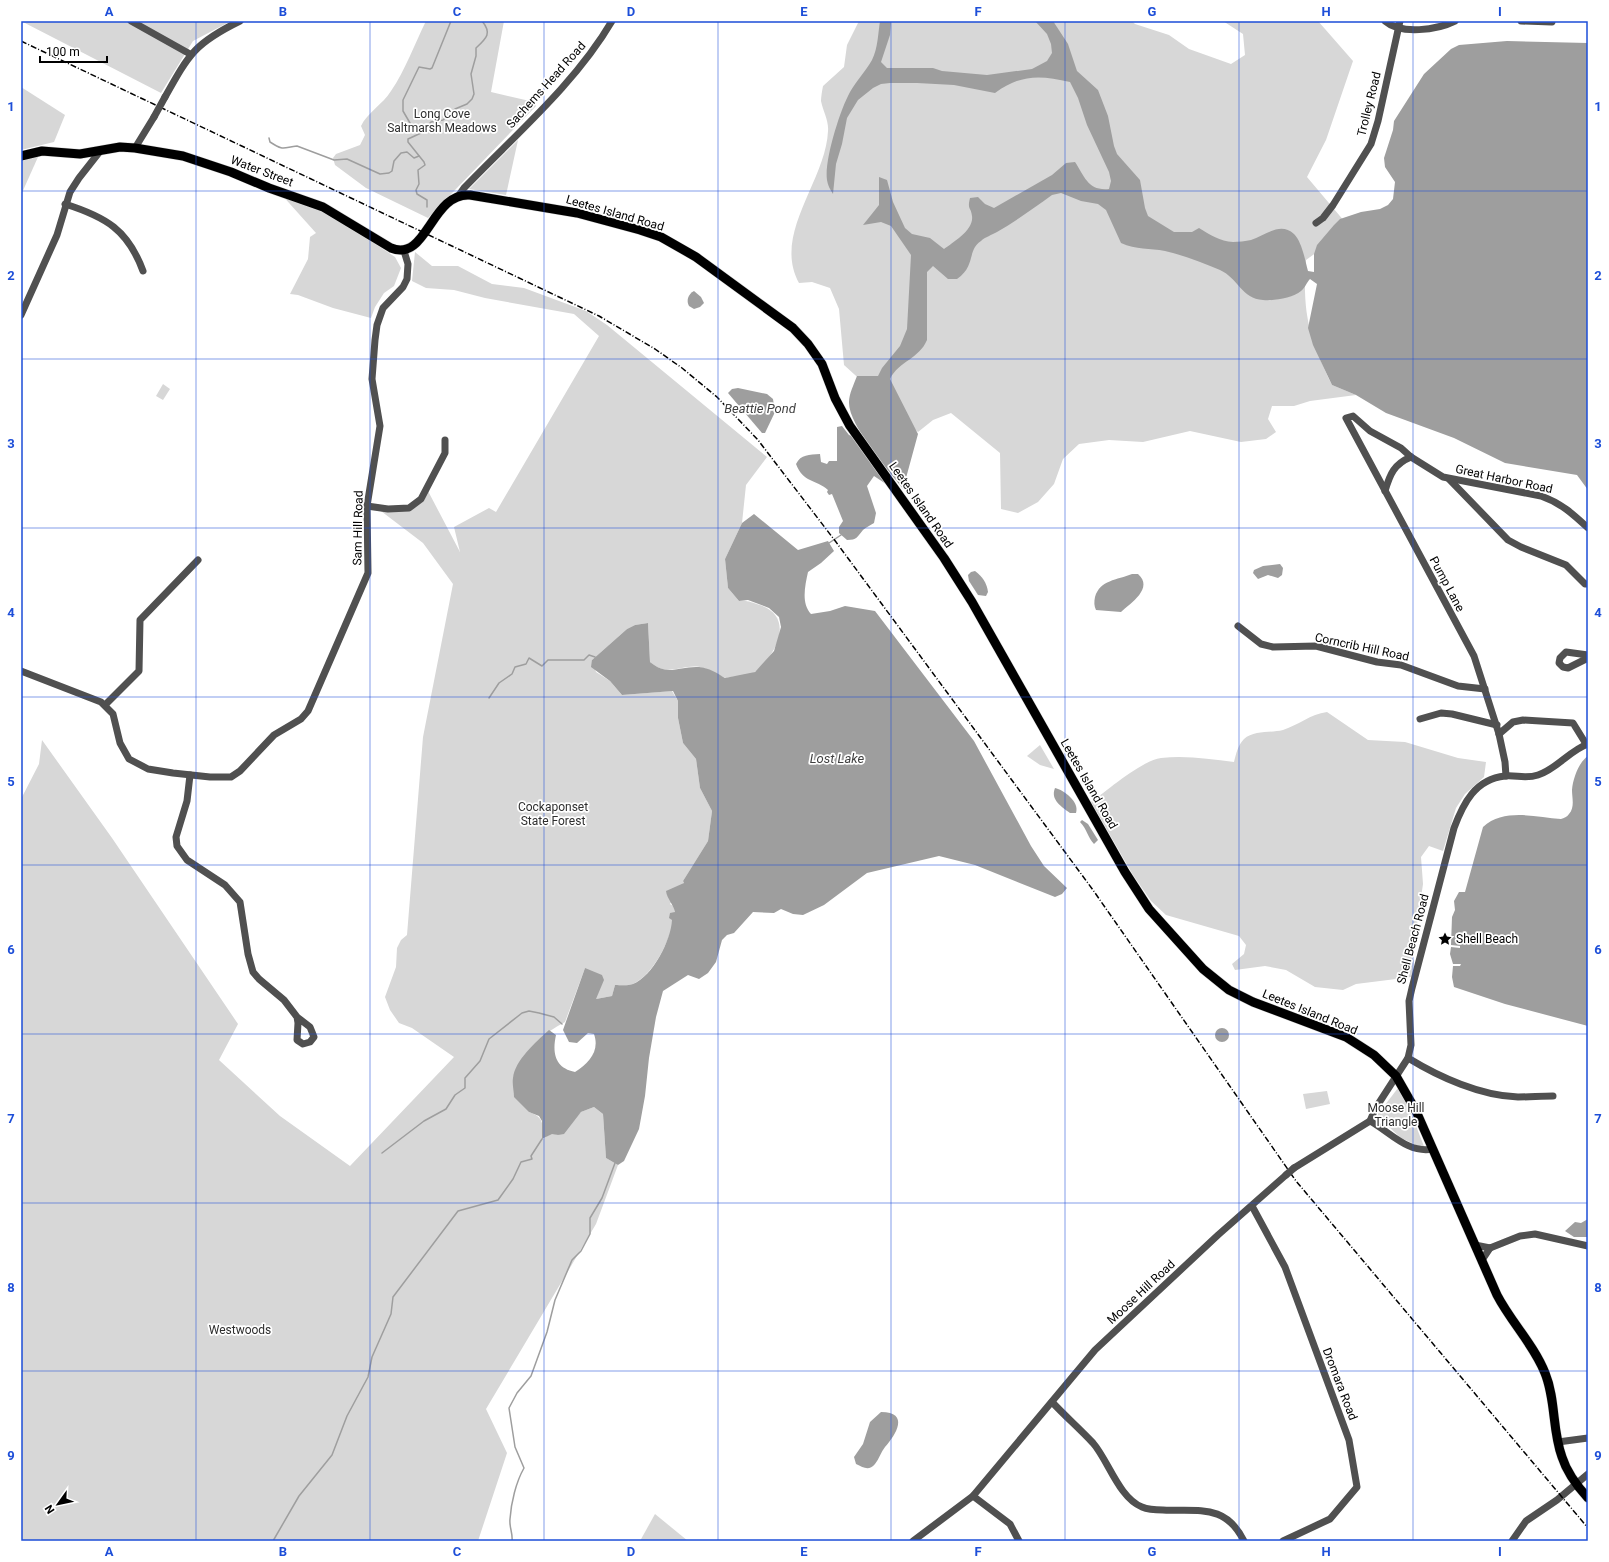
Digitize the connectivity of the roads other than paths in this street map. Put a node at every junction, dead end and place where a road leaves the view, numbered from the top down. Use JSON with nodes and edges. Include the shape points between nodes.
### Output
{"nodes":[{"id":1,"x":131,"y":21,"type":"edge"},
{"id":2,"x":240,"y":21,"type":"edge"},
{"id":3,"x":612,"y":21,"type":"edge"},
{"id":4,"x":1384,"y":21,"type":"edge"},
{"id":5,"x":1424,"y":21,"type":"edge"},
{"id":6,"x":1455,"y":21,"type":"edge"},
{"id":7,"x":1521,"y":21,"type":"edge"},
{"id":8,"x":1552,"y":22,"type":"dead end"},
{"id":9,"x":1400,"y":24,"type":"edge"},
{"id":10,"x":1421,"y":29,"type":"junction"},
{"id":11,"x":190,"y":54,"type":"junction"},
{"id":12,"x":136,"y":148,"type":"junction"},
{"id":13,"x":101,"y":150,"type":"junction"},
{"id":14,"x":21,"y":156,"type":"edge"},
{"id":15,"x":459,"y":195,"type":"junction"},
{"id":16,"x":65,"y":204,"type":"junction"},
{"id":17,"x":1316,"y":223,"type":"dead end"},
{"id":18,"x":404,"y":251,"type":"junction"},
{"id":19,"x":143,"y":271,"type":"dead end"},
{"id":20,"x":21,"y":315,"type":"edge"},
{"id":21,"x":1353,"y":416,"type":"joint"},
{"id":22,"x":445,"y":440,"type":"dead end"},
{"id":23,"x":1411,"y":457,"type":"junction"},
{"id":24,"x":1448,"y":479,"type":"junction"},
{"id":25,"x":1385,"y":491,"type":"junction"},
{"id":26,"x":367,"y":506,"type":"junction"},
{"id":27,"x":1588,"y":528,"type":"edge"},
{"id":28,"x":198,"y":560,"type":"dead end"},
{"id":29,"x":1588,"y":584,"type":"edge"},
{"id":30,"x":1238,"y":626,"type":"dead end"},
{"id":31,"x":1588,"y":655,"type":"edge"},
{"id":32,"x":1588,"y":658,"type":"edge"},
{"id":33,"x":21,"y":671,"type":"edge"},
{"id":34,"x":1485,"y":689,"type":"junction"},
{"id":35,"x":105,"y":705,"type":"junction"},
{"id":36,"x":1420,"y":719,"type":"dead end"},
{"id":37,"x":1497,"y":725,"type":"junction"},
{"id":38,"x":1499,"y":734,"type":"junction"},
{"id":39,"x":1587,"y":744,"type":"edge"},
{"id":40,"x":190,"y":774,"type":"junction"},
{"id":41,"x":1506,"y":776,"type":"junction"},
{"id":42,"x":297,"y":1017,"type":"dead end"},
{"id":43,"x":1408,"y":1058,"type":"junction"},
{"id":44,"x":1396,"y":1076,"type":"junction"},
{"id":45,"x":1553,"y":1096,"type":"dead end"},
{"id":46,"x":1370,"y":1121,"type":"junction"},
{"id":47,"x":1433,"y":1149,"type":"junction"},
{"id":48,"x":1252,"y":1206,"type":"junction"},
{"id":49,"x":1475,"y":1245,"type":"junction"},
{"id":50,"x":1588,"y":1246,"type":"edge"},
{"id":51,"x":1490,"y":1248,"type":"junction"},
{"id":52,"x":1482,"y":1260,"type":"junction"},
{"id":53,"x":1052,"y":1402,"type":"junction"},
{"id":54,"x":1588,"y":1438,"type":"edge"},
{"id":55,"x":1558,"y":1442,"type":"junction"},
{"id":56,"x":1588,"y":1474,"type":"edge"},
{"id":57,"x":1576,"y":1484,"type":"junction"},
{"id":58,"x":973,"y":1496,"type":"junction"},
{"id":59,"x":1588,"y":1498,"type":"edge"},
{"id":60,"x":913,"y":1541,"type":"edge"},
{"id":61,"x":1019,"y":1541,"type":"edge"},
{"id":62,"x":1244,"y":1541,"type":"edge"},
{"id":63,"x":1283,"y":1541,"type":"edge"},
{"id":64,"x":1512,"y":1541,"type":"edge"}],
"edges":[{"from":1,"to":11,"type":"street"},
{"from":2,"to":11,"type":"street","via":[[212,35]]},
{"from":3,"to":15,"type":"street","name":"Sachems Head Road","via":[[597,46],[575,73]]},
{"from":4,"to":9,"type":"street","via":[[1390,25]]},
{"from":5,"to":10,"type":"street"},
{"from":6,"to":10,"type":"street","via":[[1438,28]]},
{"from":7,"to":8,"type":"street"},
{"from":9,"to":10,"type":"street"},
{"from":9,"to":17,"type":"street","name":"Trolley Road","via":[[1371,144],[1333,205]]},
{"from":11,"to":12,"type":"street","bridge":true},
{"from":12,"to":13,"type":"main road","name":"Water Street"},
{"from":12,"to":18,"type":"main road","name":"Water Street","via":[[183,156],[323,207],[391,248]]},
{"from":13,"to":14,"type":"main road","name":"Water Street","via":[[80,154],[42,151]]},
{"from":13,"to":16,"type":"street","via":[[75,183]]},
{"from":15,"to":18,"type":"main road","via":[[434,218],[418,242]]},
{"from":15,"to":44,"type":"main road","name":"Leetes Island Road","via":[[566,211],[657,236],[696,257],[793,328],[818,358],[850,426],[944,558],[972,602],[1129,878],[1153,913],[1203,969],[1229,990],[1253,1002],[1346,1037],[1374,1055]]},
{"from":16,"to":19,"type":"street","via":[[91,214],[118,229],[131,243]]},
{"from":16,"to":20,"type":"street","via":[[56,234]]},
{"from":18,"to":26,"type":"street","name":"Sam Hill Road","via":[[408,264],[407,279],[403,287],[383,308],[376,333],[372,380],[380,426]]},
{"from":21,"to":23,"type":"street","name":"Great Harbor Road","via":[[1370,431],[1401,448]]},
{"from":21,"to":25,"type":"street","name":"Pump Lane","via":[[1346,418]]},
{"from":22,"to":26,"type":"street","via":[[445,453],[421,499],[409,508]]},
{"from":23,"to":24,"type":"street","name":"Great Harbor Road"},
{"from":23,"to":25,"type":"street","via":[[1391,470]]},
{"from":24,"to":27,"type":"street","name":"Great Harbor Road","via":[[1541,496],[1567,509]]},
{"from":24,"to":29,"type":"street","via":[[1508,540],[1566,565]]},
{"from":25,"to":34,"type":"street","name":"Pump Lane","via":[[1474,656]]},
{"from":26,"to":40,"type":"street","name":"Sam Hill Road","via":[[367,577],[306,714],[274,735],[234,775],[226,778]]},
{"from":28,"to":35,"type":"street","via":[[140,620],[140,670]]},
{"from":30,"to":34,"type":"street","name":"Corncrib Hill Road","via":[[1261,644],[1273,647],[1316,646],[1377,662],[1401,665],[1458,686]]},
{"from":31,"to":32,"type":"street","via":[[1566,652],[1559,663],[1568,668]]},
{"from":33,"to":35,"type":"street"},
{"from":34,"to":37,"type":"street","name":"Pump Lane"},
{"from":35,"to":40,"type":"street","name":"Sam Hill Road","via":[[115,720],[120,744],[129,760],[148,769]]},
{"from":36,"to":37,"type":"street","via":[[1447,713]]},
{"from":37,"to":38,"type":"street","name":"Pump Lane"},
{"from":38,"to":39,"type":"street","via":[[1513,722],[1523,720],[1573,723]]},
{"from":38,"to":41,"type":"street","name":"Pump Lane"},
{"from":39,"to":41,"type":"street","name":"Shell Beach Road","via":[[1538,775],[1518,778]]},
{"from":40,"to":42,"type":"street","via":[[187,800],[176,837],[177,846],[187,860],[236,895],[240,902],[253,972],[284,1000]]},
{"from":41,"to":43,"type":"street","name":"Shell Beach Road","via":[[1482,784],[1468,797],[1454,828],[1409,1002],[1411,1044]]},
{"from":43,"to":44,"type":"street","name":"Shell Beach Road"},
{"from":43,"to":45,"type":"street","via":[[1484,1092],[1518,1097]]},
{"from":44,"to":46,"type":"street"},
{"from":44,"to":47,"type":"main road","name":"Leetes Island Road","via":[[1407,1093]]},
{"from":46,"to":47,"type":"street","via":[[1406,1145],[1424,1150]]},
{"from":46,"to":48,"type":"street","name":"Moose Hill Road","bridge":true,"via":[[1294,1168]]},
{"from":47,"to":49,"type":"main road","name":"Leetes Island Road"},
{"from":48,"to":53,"type":"street","name":"Moose Hill Road","via":[[1095,1350]]},
{"from":48,"to":63,"type":"street","name":"Dromara Road","via":[[1285,1267],[1349,1440],[1357,1487],[1330,1519]]},
{"from":49,"to":51,"type":"street"},
{"from":49,"to":52,"type":"main road","name":"Leetes Island Road"},
{"from":50,"to":51,"type":"street","via":[[1535,1234],[1520,1236]]},
{"from":51,"to":52,"type":"street"},
{"from":52,"to":55,"type":"main road","name":"Leetes Island Road","via":[[1502,1304],[1536,1354],[1544,1372],[1552,1398]]},
{"from":53,"to":58,"type":"street","name":"Moose Hill Road"},
{"from":53,"to":62,"type":"street","via":[[1094,1444],[1128,1497],[1141,1507],[1216,1513],[1232,1523]]},
{"from":54,"to":55,"type":"street"},
{"from":55,"to":57,"type":"main road","name":"Leetes Island Road","via":[[1565,1466]]},
{"from":56,"to":57,"type":"street"},
{"from":57,"to":59,"type":"main road","name":"Leetes Island Road"},
{"from":57,"to":64,"type":"street","via":[[1526,1521]]},
{"from":58,"to":60,"type":"street","name":"Moose Hill Road"},
{"from":58,"to":61,"type":"street","via":[[1010,1524]]}]}
